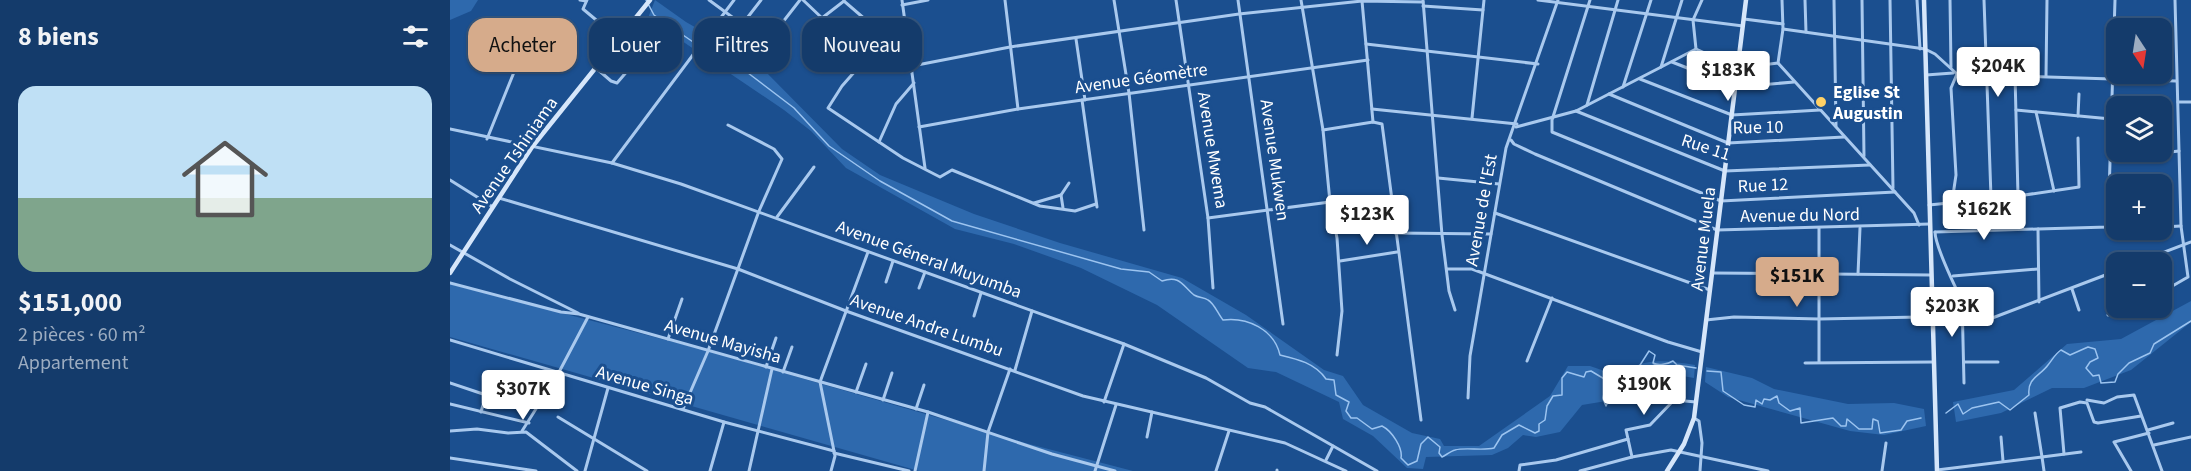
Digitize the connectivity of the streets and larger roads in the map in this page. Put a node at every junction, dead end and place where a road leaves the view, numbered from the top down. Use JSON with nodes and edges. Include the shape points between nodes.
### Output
{"nodes":[{"id":1,"x":580,"y":0,"type":"edge"},
{"id":2,"x":709,"y":0,"type":"edge"},
{"id":3,"x":734,"y":0,"type":"edge"},
{"id":4,"x":761,"y":0,"type":"edge"},
{"id":5,"x":801,"y":0,"type":"edge"},
{"id":6,"x":845,"y":0,"type":"edge"},
{"id":7,"x":902,"y":0,"type":"edge"},
{"id":8,"x":928,"y":0,"type":"edge"},
{"id":9,"x":1005,"y":0,"type":"edge"},
{"id":10,"x":1114,"y":0,"type":"edge"},
{"id":11,"x":1176,"y":0,"type":"edge"},
{"id":12,"x":1238,"y":0,"type":"edge"},
{"id":13,"x":1301,"y":0,"type":"edge"},
{"id":14,"x":1484,"y":0,"type":"edge"},
{"id":15,"x":1538,"y":0,"type":"edge"},
{"id":16,"x":1590,"y":0,"type":"edge"},
{"id":17,"x":1618,"y":0,"type":"edge"},
{"id":18,"x":1651,"y":0,"type":"edge"},
{"id":19,"x":1682,"y":0,"type":"edge"},
{"id":20,"x":1702,"y":0,"type":"edge"},
{"id":21,"x":1746,"y":0,"type":"edge"},
{"id":22,"x":1782,"y":0,"type":"edge"},
{"id":23,"x":1805,"y":0,"type":"edge"},
{"id":24,"x":1834,"y":0,"type":"edge"},
{"id":25,"x":1862,"y":0,"type":"edge"},
{"id":26,"x":1890,"y":0,"type":"edge"},
{"id":27,"x":1917,"y":0,"type":"edge"},
{"id":28,"x":1924,"y":0,"type":"edge"},
{"id":29,"x":1950,"y":0,"type":"edge"},
{"id":30,"x":1984,"y":0,"type":"edge"},
{"id":31,"x":2047,"y":0,"type":"edge"},
{"id":32,"x":2115,"y":0,"type":"edge"},
{"id":33,"x":2175,"y":0,"type":"edge"},
{"id":34,"x":587,"y":1,"type":"edge"},
{"id":35,"x":649,"y":1,"type":"edge"},
{"id":36,"x":1362,"y":1,"type":"edge"},
{"id":37,"x":1558,"y":1,"type":"edge"},
{"id":38,"x":1327,"y":2,"type":"edge"},
{"id":39,"x":1423,"y":3,"type":"edge"},
{"id":40,"x":902,"y":5,"type":"junction"},
{"id":41,"x":1588,"y":6,"type":"junction"},
{"id":42,"x":1302,"y":7,"type":"junction"},
{"id":43,"x":1616,"y":8,"type":"junction"},
{"id":44,"x":1483,"y":10,"type":"junction"},
{"id":45,"x":725,"y":12,"type":"junction"},
{"id":46,"x":1646,"y":13,"type":"junction"},
{"id":47,"x":1239,"y":14,"type":"junction"},
{"id":48,"x":1676,"y":17,"type":"junction"},
{"id":49,"x":594,"y":18,"type":"edge"},
{"id":50,"x":636,"y":18,"type":"edge"},
{"id":51,"x":733,"y":18,"type":"edge"},
{"id":52,"x":748,"y":18,"type":"edge"},
{"id":53,"x":787,"y":18,"type":"edge"},
{"id":54,"x":822,"y":18,"type":"joint"},
{"id":55,"x":865,"y":18,"type":"edge"},
{"id":56,"x":904,"y":18,"type":"edge"},
{"id":57,"x":2115,"y":18,"type":"edge"},
{"id":58,"x":1744,"y":19,"type":"junction"},
{"id":59,"x":1693,"y":20,"type":"junction"},
{"id":60,"x":1180,"y":24,"type":"junction"},
{"id":61,"x":1783,"y":24,"type":"junction"},
{"id":62,"x":1743,"y":26,"type":"junction"},
{"id":63,"x":1783,"y":29,"type":"junction"},
{"id":64,"x":1806,"y":32,"type":"junction"},
{"id":65,"x":1119,"y":33,"type":"junction"},
{"id":66,"x":1836,"y":38,"type":"junction"},
{"id":67,"x":1076,"y":39,"type":"junction"},
{"id":68,"x":1864,"y":40,"type":"junction"},
{"id":69,"x":1366,"y":44,"type":"junction"},
{"id":70,"x":1891,"y":45,"type":"junction"},
{"id":71,"x":1010,"y":47,"type":"junction"},
{"id":72,"x":1696,"y":49,"type":"junction"},
{"id":73,"x":1922,"y":49,"type":"junction"},
{"id":74,"x":1428,"y":50,"type":"junction"},
{"id":75,"x":1478,"y":56,"type":"junction"},
{"id":76,"x":1368,"y":60,"type":"junction"},
{"id":77,"x":1671,"y":62,"type":"junction"},
{"id":78,"x":1779,"y":63,"type":"junction"},
{"id":79,"x":922,"y":64,"type":"edge"},
{"id":80,"x":1538,"y":64,"type":"junction"},
{"id":81,"x":1311,"y":67,"type":"junction"},
{"id":82,"x":1661,"y":67,"type":"junction"},
{"id":83,"x":1738,"y":68,"type":"junction"},
{"id":84,"x":514,"y":72,"type":"edge"},
{"id":85,"x":592,"y":72,"type":"edge"},
{"id":86,"x":601,"y":72,"type":"edge"},
{"id":87,"x":627,"y":72,"type":"edge"},
{"id":88,"x":855,"y":72,"type":"edge"},
{"id":89,"x":913,"y":72,"type":"edge"},
{"id":90,"x":1954,"y":72,"type":"junction"},
{"id":91,"x":1987,"y":74,"type":"junction"},
{"id":92,"x":1250,"y":75,"type":"junction"},
{"id":93,"x":1926,"y":75,"type":"junction"},
{"id":94,"x":2015,"y":75,"type":"junction"},
{"id":95,"x":2046,"y":76,"type":"junction"},
{"id":96,"x":1639,"y":78,"type":"junction"},
{"id":97,"x":2106,"y":78,"type":"edge"},
{"id":98,"x":2172,"y":81,"type":"edge"},
{"id":99,"x":2176,"y":81,"type":"junction"},
{"id":100,"x":1794,"y":82,"type":"junction"},
{"id":101,"x":914,"y":83,"type":"junction"},
{"id":102,"x":1189,"y":84,"type":"junction"},
{"id":103,"x":1623,"y":87,"type":"junction"},
{"id":104,"x":1736,"y":87,"type":"junction"},
{"id":105,"x":1129,"y":93,"type":"junction"},
{"id":106,"x":1610,"y":94,"type":"junction"},
{"id":107,"x":2079,"y":94,"type":"dead end"},
{"id":108,"x":1083,"y":100,"type":"junction"},
{"id":109,"x":2178,"y":102,"type":"junction"},
{"id":110,"x":2191,"y":102,"type":"edge"},
{"id":111,"x":1587,"y":105,"type":"junction"},
{"id":112,"x":1018,"y":109,"type":"junction"},
{"id":113,"x":1372,"y":109,"type":"junction"},
{"id":114,"x":1820,"y":110,"type":"junction"},
{"id":115,"x":2016,"y":110,"type":"junction"},
{"id":116,"x":1576,"y":111,"type":"junction"},
{"id":117,"x":2036,"y":112,"type":"junction"},
{"id":118,"x":1432,"y":115,"type":"junction"},
{"id":119,"x":1732,"y":115,"type":"junction"},
{"id":120,"x":2078,"y":116,"type":"junction"},
{"id":121,"x":1472,"y":118,"type":"junction"},
{"id":122,"x":2106,"y":119,"type":"edge"},
{"id":123,"x":1551,"y":120,"type":"junction"},
{"id":124,"x":1373,"y":122,"type":"junction"},
{"id":125,"x":728,"y":125,"type":"dead end"},
{"id":126,"x":1516,"y":126,"type":"junction"},
{"id":127,"x":919,"y":127,"type":"junction"},
{"id":128,"x":1836,"y":128,"type":"junction"},
{"id":129,"x":450,"y":129,"type":"edge"},
{"id":130,"x":1323,"y":130,"type":"junction"},
{"id":131,"x":1844,"y":137,"type":"junction"},
{"id":132,"x":2078,"y":138,"type":"dead end"},
{"id":133,"x":487,"y":139,"type":"junction"},
{"id":134,"x":1511,"y":140,"type":"junction"},
{"id":135,"x":879,"y":142,"type":"junction"},
{"id":136,"x":1728,"y":143,"type":"junction"},
{"id":137,"x":532,"y":147,"type":"junction"},
{"id":138,"x":2179,"y":151,"type":"junction"},
{"id":139,"x":2172,"y":152,"type":"edge"},
{"id":140,"x":1864,"y":158,"type":"junction"},
{"id":141,"x":612,"y":164,"type":"junction"},
{"id":142,"x":1870,"y":165,"type":"junction"},
{"id":143,"x":814,"y":167,"type":"dead end"},
{"id":144,"x":925,"y":170,"type":"junction"},
{"id":145,"x":1725,"y":171,"type":"junction"},
{"id":146,"x":1438,"y":178,"type":"junction"},
{"id":147,"x":450,"y":180,"type":"edge"},
{"id":148,"x":1070,"y":183,"type":"dead end"},
{"id":149,"x":1499,"y":184,"type":"junction"},
{"id":150,"x":1894,"y":191,"type":"junction"},
{"id":151,"x":2054,"y":191,"type":"junction"},
{"id":152,"x":1061,"y":195,"type":"junction"},
{"id":153,"x":2018,"y":195,"type":"junction"},
{"id":154,"x":1991,"y":197,"type":"junction"},
{"id":155,"x":499,"y":198,"type":"junction"},
{"id":156,"x":1721,"y":201,"type":"junction"},
{"id":157,"x":1330,"y":202,"type":"junction"},
{"id":158,"x":1952,"y":202,"type":"junction"},
{"id":159,"x":1033,"y":203,"type":"junction"},
{"id":160,"x":1929,"y":205,"type":"junction"},
{"id":161,"x":493,"y":207,"type":"junction"},
{"id":162,"x":1065,"y":209,"type":"junction"},
{"id":163,"x":759,"y":211,"type":"junction"},
{"id":164,"x":1269,"y":211,"type":"junction"},
{"id":165,"x":1494,"y":213,"type":"junction"},
{"id":166,"x":777,"y":217,"type":"junction"},
{"id":167,"x":1208,"y":218,"type":"junction"},
{"id":168,"x":1930,"y":224,"type":"junction"},
{"id":169,"x":1919,"y":225,"type":"junction"},
{"id":170,"x":2172,"y":226,"type":"edge"},
{"id":171,"x":2181,"y":226,"type":"junction"},
{"id":172,"x":2106,"y":227,"type":"edge"},
{"id":173,"x":1819,"y":228,"type":"junction"},
{"id":174,"x":1860,"y":228,"type":"junction"},
{"id":175,"x":1144,"y":230,"type":"dead end"},
{"id":176,"x":1717,"y":230,"type":"junction"},
{"id":177,"x":2038,"y":230,"type":"junction"},
{"id":178,"x":1933,"y":232,"type":"junction"},
{"id":179,"x":1395,"y":233,"type":"junction"},
{"id":180,"x":1491,"y":234,"type":"junction"},
{"id":181,"x":1442,"y":235,"type":"junction"},
{"id":182,"x":2191,"y":242,"type":"edge"},
{"id":183,"x":450,"y":244,"type":"edge"},
{"id":184,"x":2182,"y":246,"type":"junction"},
{"id":185,"x":464,"y":252,"type":"junction"},
{"id":186,"x":868,"y":252,"type":"junction"},
{"id":187,"x":1397,"y":252,"type":"junction"},
{"id":188,"x":2168,"y":252,"type":"edge"},
{"id":189,"x":893,"y":261,"type":"junction"},
{"id":190,"x":1340,"y":261,"type":"junction"},
{"id":191,"x":738,"y":269,"type":"junction"},
{"id":192,"x":1447,"y":269,"type":"junction"},
{"id":193,"x":2038,"y":269,"type":"junction"},
{"id":194,"x":925,"y":272,"type":"junction"},
{"id":195,"x":450,"y":273,"type":"edge"},
{"id":196,"x":1484,"y":273,"type":"junction"},
{"id":197,"x":1712,"y":273,"type":"junction"},
{"id":198,"x":1819,"y":275,"type":"junction"},
{"id":199,"x":1858,"y":275,"type":"junction"},
{"id":200,"x":1931,"y":275,"type":"junction"},
{"id":201,"x":2106,"y":275,"type":"edge"},
{"id":202,"x":1953,"y":276,"type":"junction"},
{"id":203,"x":886,"y":282,"type":"dead end"},
{"id":204,"x":450,"y":283,"type":"edge"},
{"id":205,"x":2172,"y":286,"type":"edge"},
{"id":206,"x":919,"y":288,"type":"dead end"},
{"id":207,"x":1213,"y":288,"type":"dead end"},
{"id":208,"x":2072,"y":289,"type":"junction"},
{"id":209,"x":1710,"y":290,"type":"junction"},
{"id":210,"x":981,"y":293,"type":"junction"},
{"id":211,"x":1552,"y":298,"type":"junction"},
{"id":212,"x":1962,"y":298,"type":"junction"},
{"id":213,"x":682,"y":299,"type":"dead end"},
{"id":214,"x":2038,"y":302,"type":"junction"},
{"id":215,"x":1455,"y":310,"type":"dead end"},
{"id":216,"x":2079,"y":310,"type":"dead end"},
{"id":217,"x":846,"y":311,"type":"junction"},
{"id":218,"x":1032,"y":311,"type":"junction"},
{"id":219,"x":579,"y":314,"type":"junction"},
{"id":220,"x":588,"y":316,"type":"junction"},
{"id":221,"x":974,"y":316,"type":"dead end"},
{"id":222,"x":1819,"y":319,"type":"junction"},
{"id":223,"x":1932,"y":319,"type":"junction"},
{"id":224,"x":1706,"y":320,"type":"junction"},
{"id":225,"x":1283,"y":324,"type":"dead end"},
{"id":226,"x":1962,"y":325,"type":"junction"},
{"id":227,"x":776,"y":338,"type":"dead end"},
{"id":228,"x":668,"y":339,"type":"junction"},
{"id":229,"x":450,"y":340,"type":"edge"},
{"id":230,"x":1125,"y":344,"type":"junction"},
{"id":231,"x":792,"y":347,"type":"dead end"},
{"id":232,"x":708,"y":351,"type":"junction"},
{"id":233,"x":1702,"y":352,"type":"junction"},
{"id":234,"x":1337,"y":355,"type":"dead end"},
{"id":235,"x":1527,"y":361,"type":"dead end"},
{"id":236,"x":1820,"y":362,"type":"junction"},
{"id":237,"x":1933,"y":362,"type":"junction"},
{"id":238,"x":1964,"y":362,"type":"junction"},
{"id":239,"x":1998,"y":362,"type":"dead end"},
{"id":240,"x":1805,"y":363,"type":"dead end"},
{"id":241,"x":866,"y":364,"type":"dead end"},
{"id":242,"x":766,"y":367,"type":"junction"},
{"id":243,"x":772,"y":369,"type":"junction"},
{"id":244,"x":1010,"y":369,"type":"junction"},
{"id":245,"x":1015,"y":370,"type":"junction"},
{"id":246,"x":783,"y":372,"type":"junction"},
{"id":247,"x":892,"y":373,"type":"dead end"},
{"id":248,"x":558,"y":374,"type":"junction"},
{"id":249,"x":820,"y":382,"type":"junction"},
{"id":250,"x":450,"y":383,"type":"edge"},
{"id":251,"x":1964,"y":383,"type":"dead end"},
{"id":252,"x":924,"y":385,"type":"dead end"},
{"id":253,"x":608,"y":388,"type":"junction"},
{"id":254,"x":856,"y":392,"type":"junction"},
{"id":255,"x":1468,"y":398,"type":"dead end"},
{"id":256,"x":883,"y":400,"type":"junction"},
{"id":257,"x":2087,"y":400,"type":"dead end"},
{"id":258,"x":1104,"y":402,"type":"junction"},
{"id":259,"x":1696,"y":402,"type":"junction"},
{"id":260,"x":450,"y":404,"type":"edge"},
{"id":261,"x":1116,"y":405,"type":"junction"},
{"id":262,"x":683,"y":409,"type":"junction"},
{"id":263,"x":916,"y":409,"type":"junction"},
{"id":264,"x":481,"y":412,"type":"junction"},
{"id":265,"x":928,"y":412,"type":"junction"},
{"id":266,"x":1152,"y":412,"type":"junction"},
{"id":267,"x":2035,"y":413,"type":"dead end"},
{"id":268,"x":2141,"y":416,"type":"junction"},
{"id":269,"x":558,"y":417,"type":"dead end"},
{"id":270,"x":1694,"y":418,"type":"junction"},
{"id":271,"x":1421,"y":420,"type":"dead end"},
{"id":272,"x":724,"y":422,"type":"junction"},
{"id":273,"x":529,"y":423,"type":"junction"},
{"id":274,"x":2172,"y":423,"type":"dead end"},
{"id":275,"x":450,"y":430,"type":"edge"},
{"id":276,"x":522,"y":431,"type":"junction"},
{"id":277,"x":1228,"y":431,"type":"junction"},
{"id":278,"x":758,"y":432,"type":"junction"},
{"id":279,"x":988,"y":432,"type":"junction"},
{"id":280,"x":2148,"y":432,"type":"junction"},
{"id":281,"x":1147,"y":437,"type":"dead end"},
{"id":282,"x":2001,"y":437,"type":"dead end"},
{"id":283,"x":2191,"y":437,"type":"edge"},
{"id":284,"x":595,"y":439,"type":"junction"},
{"id":285,"x":1628,"y":439,"type":"junction"},
{"id":286,"x":1886,"y":443,"type":"dead end"},
{"id":287,"x":2154,"y":445,"type":"junction"},
{"id":288,"x":1333,"y":446,"type":"junction"},
{"id":289,"x":834,"y":452,"type":"junction"},
{"id":290,"x":2081,"y":452,"type":"dead end"},
{"id":291,"x":1679,"y":453,"type":"junction"},
{"id":292,"x":2064,"y":454,"type":"junction"},
{"id":293,"x":1632,"y":457,"type":"junction"},
{"id":294,"x":1701,"y":457,"type":"junction"},
{"id":295,"x":2042,"y":457,"type":"junction"},
{"id":296,"x":450,"y":458,"type":"edge"},
{"id":297,"x":1326,"y":460,"type":"junction"},
{"id":298,"x":2002,"y":461,"type":"junction"},
{"id":299,"x":635,"y":465,"type":"junction"},
{"id":300,"x":1747,"y":465,"type":"junction"},
{"id":301,"x":1098,"y":466,"type":"junction"},
{"id":302,"x":1957,"y":466,"type":"junction"},
{"id":303,"x":1937,"y":470,"type":"edge"},
{"id":304,"x":536,"y":471,"type":"edge"},
{"id":305,"x":577,"y":471,"type":"edge"},
{"id":306,"x":585,"y":471,"type":"edge"},
{"id":307,"x":633,"y":471,"type":"edge"},
{"id":308,"x":647,"y":471,"type":"edge"},
{"id":309,"x":710,"y":471,"type":"edge"},
{"id":310,"x":749,"y":471,"type":"edge"},
{"id":311,"x":831,"y":471,"type":"edge"},
{"id":312,"x":909,"y":471,"type":"edge"},
{"id":313,"x":915,"y":471,"type":"edge"},
{"id":314,"x":984,"y":471,"type":"edge"},
{"id":315,"x":1095,"y":471,"type":"edge"},
{"id":316,"x":1115,"y":471,"type":"edge"},
{"id":317,"x":1216,"y":471,"type":"edge"},
{"id":318,"x":1346,"y":471,"type":"edge"},
{"id":319,"x":1377,"y":471,"type":"edge"},
{"id":320,"x":1519,"y":471,"type":"edge"},
{"id":321,"x":1580,"y":471,"type":"edge"},
{"id":322,"x":1667,"y":471,"type":"edge"},
{"id":323,"x":1700,"y":471,"type":"edge"},
{"id":324,"x":1747,"y":471,"type":"edge"},
{"id":325,"x":1768,"y":471,"type":"edge"},
{"id":326,"x":1882,"y":471,"type":"edge"},
{"id":327,"x":1961,"y":471,"type":"edge"},
{"id":328,"x":2044,"y":471,"type":"edge"},
{"id":329,"x":2131,"y":471,"type":"edge"},
{"id":330,"x":2162,"y":471,"type":"edge"}],
"edges":[{"from":1,"to":34,"type":"street"},
{"from":2,"to":45,"type":"street"},
{"from":3,"to":45,"type":"street"},
{"from":4,"to":52,"type":"street"},
{"from":5,"to":53,"type":"street"},
{"from":5,"to":54,"type":"street"},
{"from":6,"to":54,"type":"street"},
{"from":6,"to":55,"type":"street"},
{"from":7,"to":40,"type":"street"},
{"from":8,"to":40,"type":"street"},
{"from":9,"to":71,"type":"street"},
{"from":10,"to":65,"type":"street"},
{"from":11,"to":60,"type":"street","name":"Avenue Mwema"},
{"from":12,"to":47,"type":"street","name":"Avenue Mukwen"},
{"from":13,"to":42,"type":"street"},
{"from":14,"to":44,"type":"street"},
{"from":15,"to":37,"type":"street"},
{"from":16,"to":41,"type":"street"},
{"from":17,"to":43,"type":"street"},
{"from":18,"to":46,"type":"street"},
{"from":19,"to":48,"type":"street"},
{"from":20,"to":59,"type":"street"},
{"from":21,"to":58,"type":"street","name":"Avenue Muela"},
{"from":22,"to":61,"type":"street"},
{"from":23,"to":64,"type":"street"},
{"from":24,"to":66,"type":"street"},
{"from":25,"to":68,"type":"street"},
{"from":26,"to":70,"type":"street"},
{"from":27,"to":73,"type":"street"},
{"from":28,"to":73,"type":"street"},
{"from":29,"to":90,"type":"street"},
{"from":30,"to":91,"type":"street"},
{"from":31,"to":95,"type":"street"},
{"from":32,"to":57,"type":"street"},
{"from":33,"to":99,"type":"street"},
{"from":34,"to":49,"type":"street","via":[[583,9]]},
{"from":35,"to":50,"type":"street","name":"Avenue Tshiniama"},
{"from":36,"to":38,"type":"street"},
{"from":36,"to":39,"type":"street"},
{"from":36,"to":69,"type":"street"},
{"from":37,"to":41,"type":"street"},
{"from":37,"to":80,"type":"street","name":"Avenue de l'Est"},
{"from":38,"to":42,"type":"street"},
{"from":39,"to":44,"type":"street"},
{"from":39,"to":74,"type":"street"},
{"from":40,"to":56,"type":"street"},
{"from":41,"to":43,"type":"street"},
{"from":41,"to":123,"type":"street"},
{"from":42,"to":47,"type":"street"},
{"from":42,"to":81,"type":"street"},
{"from":43,"to":46,"type":"street"},
{"from":43,"to":111,"type":"street"},
{"from":44,"to":75,"type":"street"},
{"from":45,"to":51,"type":"street"},
{"from":45,"to":141,"type":"street"},
{"from":46,"to":48,"type":"street"},
{"from":46,"to":103,"type":"street"},
{"from":47,"to":60,"type":"street"},
{"from":47,"to":92,"type":"street","name":"Avenue Mukwen"},
{"from":48,"to":59,"type":"street"},
{"from":48,"to":82,"type":"street"},
{"from":58,"to":61,"type":"street"},
{"from":58,"to":62,"type":"street","name":"Avenue Muela"},
{"from":59,"to":62,"type":"street"},
{"from":59,"to":72,"type":"street"},
{"from":60,"to":65,"type":"street"},
{"from":60,"to":102,"type":"street","name":"Avenue Mwema"},
{"from":61,"to":63,"type":"street"},
{"from":62,"to":83,"type":"street","name":"Avenue Muela"},
{"from":63,"to":64,"type":"street"},
{"from":63,"to":78,"type":"street"},
{"from":64,"to":66,"type":"street"},
{"from":65,"to":67,"type":"street"},
{"from":65,"to":105,"type":"street"},
{"from":66,"to":68,"type":"street"},
{"from":66,"to":128,"type":"street"},
{"from":67,"to":71,"type":"street"},
{"from":67,"to":108,"type":"street"},
{"from":68,"to":70,"type":"street"},
{"from":68,"to":140,"type":"street"},
{"from":69,"to":74,"type":"street"},
{"from":69,"to":76,"type":"street"},
{"from":70,"to":73,"type":"street"},
{"from":70,"to":150,"type":"street"},
{"from":71,"to":79,"type":"street"},
{"from":71,"to":112,"type":"street"},
{"from":72,"to":77,"type":"street"},
{"from":72,"to":83,"type":"street"},
{"from":73,"to":90,"type":"street","via":[[1935,54]]},
{"from":73,"to":93,"type":"street"},
{"from":74,"to":75,"type":"street"},
{"from":74,"to":118,"type":"street"},
{"from":75,"to":80,"type":"street"},
{"from":75,"to":121,"type":"street"},
{"from":76,"to":81,"type":"street","name":"Avenue Géomètre"},
{"from":76,"to":113,"type":"street"},
{"from":77,"to":82,"type":"street"},
{"from":77,"to":104,"type":"street"},
{"from":78,"to":83,"type":"street"},
{"from":78,"to":100,"type":"street"},
{"from":80,"to":126,"type":"street","name":"Avenue de l'Est"},
{"from":81,"to":92,"type":"street","name":"Avenue Géomètre"},
{"from":81,"to":130,"type":"street"},
{"from":82,"to":96,"type":"street"},
{"from":83,"to":104,"type":"street","name":"Avenue Muela"},
{"from":84,"to":133,"type":"street"},
{"from":85,"to":137,"type":"street","name":"Avenue Tshiniama"},
{"from":86,"to":87,"type":"street","via":[[618,83]]},
{"from":88,"to":135,"type":"street","via":[[828,107]]},
{"from":89,"to":101,"type":"street"},
{"from":90,"to":91,"type":"street"},
{"from":90,"to":93,"type":"street"},
{"from":90,"to":158,"type":"street","via":[[1956,175]]},
{"from":91,"to":94,"type":"street"},
{"from":91,"to":154,"type":"street"},
{"from":92,"to":102,"type":"street","name":"Avenue Géomètre"},
{"from":92,"to":164,"type":"street","name":"Avenue Mukwen"},
{"from":93,"to":160,"type":"street"},
{"from":94,"to":95,"type":"street"},
{"from":94,"to":115,"type":"street"},
{"from":95,"to":97,"type":"street"},
{"from":96,"to":103,"type":"street"},
{"from":96,"to":119,"type":"street"},
{"from":98,"to":99,"type":"street"},
{"from":99,"to":109,"type":"street"},
{"from":100,"to":104,"type":"street"},
{"from":100,"to":114,"type":"street"},
{"from":101,"to":127,"type":"street"},
{"from":101,"to":135,"type":"street","via":[[896,104]]},
{"from":102,"to":105,"type":"street","name":"Avenue Géomètre"},
{"from":102,"to":167,"type":"street","name":"Avenue Mwema"},
{"from":103,"to":106,"type":"street"},
{"from":104,"to":119,"type":"street","name":"Avenue Muela"},
{"from":105,"to":108,"type":"street","name":"Avenue Géomètre"},
{"from":105,"to":175,"type":"street"},
{"from":106,"to":111,"type":"street"},
{"from":106,"to":136,"type":"street","name":"Rue 10"},
{"from":107,"to":120,"type":"street"},
{"from":108,"to":112,"type":"street","name":"Avenue Géomètre"},
{"from":108,"to":162,"type":"street","via":[[1096,206]]},
{"from":109,"to":110,"type":"street"},
{"from":109,"to":138,"type":"street"},
{"from":111,"to":116,"type":"street"},
{"from":112,"to":127,"type":"street","name":"Avenue Géomètre"},
{"from":113,"to":118,"type":"street"},
{"from":113,"to":124,"type":"street"},
{"from":114,"to":119,"type":"street"},
{"from":114,"to":128,"type":"street"},
{"from":115,"to":117,"type":"street"},
{"from":115,"to":153,"type":"street"},
{"from":116,"to":123,"type":"street"},
{"from":116,"to":145,"type":"street","name":"Rue 11"},
{"from":117,"to":120,"type":"street"},
{"from":117,"to":151,"type":"street"},
{"from":118,"to":121,"type":"street"},
{"from":118,"to":146,"type":"street"},
{"from":119,"to":136,"type":"street","name":"Avenue Muela"},
{"from":120,"to":122,"type":"street"},
{"from":121,"to":126,"type":"street"},
{"from":123,"to":126,"type":"street"},
{"from":123,"to":156,"type":"street","name":"Rue 12","via":[[1552,132]]},
{"from":124,"to":130,"type":"street"},
{"from":124,"to":179,"type":"street","via":[[1380,122],[1383,127]]},
{"from":125,"to":163,"type":"street","via":[[782,156]]},
{"from":126,"to":134,"type":"street","name":"Avenue de l'Est"},
{"from":127,"to":144,"type":"street"},
{"from":128,"to":131,"type":"street"},
{"from":129,"to":133,"type":"street","name":"Avenue Géneral Muyumba"},
{"from":130,"to":157,"type":"street"},
{"from":131,"to":136,"type":"street","name":"Rue 10"},
{"from":131,"to":140,"type":"street"},
{"from":132,"to":151,"type":"street","via":[[2080,186]]},
{"from":133,"to":137,"type":"street","name":"Avenue Géneral Muyumba"},
{"from":134,"to":149,"type":"street","name":"Avenue de l'Est"},
{"from":134,"to":176,"type":"street","name":"Avenue du Nord","via":[[1535,154]]},
{"from":135,"to":144,"type":"street"},
{"from":136,"to":145,"type":"street","name":"Avenue Muela"},
{"from":137,"to":141,"type":"street","name":"Avenue Géneral Muyumba"},
{"from":137,"to":155,"type":"street","name":"Avenue Tshiniama"},
{"from":138,"to":139,"type":"street"},
{"from":138,"to":171,"type":"street"},
{"from":140,"to":142,"type":"street"},
{"from":141,"to":163,"type":"street","name":"Avenue Géneral Muyumba"},
{"from":142,"to":145,"type":"street","name":"Rue 11"},
{"from":142,"to":150,"type":"street"},
{"from":143,"to":166,"type":"street"},
{"from":144,"to":159,"type":"street","via":[[940,177],[952,170]]},
{"from":145,"to":156,"type":"street","name":"Avenue Muela"},
{"from":146,"to":149,"type":"street"},
{"from":146,"to":181,"type":"street"},
{"from":147,"to":161,"type":"street"},
{"from":148,"to":152,"type":"street"},
{"from":149,"to":165,"type":"street","name":"Avenue de l'Est"},
{"from":150,"to":156,"type":"street","name":"Rue 12"},
{"from":150,"to":169,"type":"street","via":[[1914,213]]},
{"from":151,"to":153,"type":"street"},
{"from":152,"to":159,"type":"street"},
{"from":152,"to":162,"type":"street"},
{"from":153,"to":154,"type":"street"},
{"from":154,"to":158,"type":"street"},
{"from":155,"to":161,"type":"street","name":"Avenue Tshiniama"},
{"from":155,"to":191,"type":"street","name":"Avenue Andre Lumbu"},
{"from":156,"to":176,"type":"street","name":"Avenue Muela"},
{"from":157,"to":164,"type":"street","name":"Avenue Mwema"},
{"from":157,"to":190,"type":"street"},
{"from":158,"to":160,"type":"street"},
{"from":159,"to":162,"type":"street"},
{"from":160,"to":168,"type":"street"},
{"from":161,"to":185,"type":"street","name":"Avenue Tshiniama"},
{"from":163,"to":166,"type":"street","name":"Avenue Géneral Muyumba"},
{"from":163,"to":191,"type":"street"},
{"from":164,"to":167,"type":"street","name":"Avenue Mwema"},
{"from":164,"to":225,"type":"street","name":"Avenue Mukwen"},
{"from":165,"to":180,"type":"street","name":"Avenue de l'Est"},
{"from":165,"to":209,"type":"street"},
{"from":166,"to":186,"type":"street","name":"Avenue Géneral Muyumba"},
{"from":167,"to":207,"type":"street"},
{"from":168,"to":169,"type":"street","name":"Avenue du Nord"},
{"from":168,"to":178,"type":"street"},
{"from":169,"to":174,"type":"street","name":"Avenue du Nord"},
{"from":170,"to":171,"type":"street"},
{"from":171,"to":184,"type":"street"},
{"from":172,"to":177,"type":"street"},
{"from":173,"to":174,"type":"street","name":"Avenue du Nord"},
{"from":173,"to":176,"type":"street","name":"Avenue du Nord"},
{"from":173,"to":198,"type":"street"},
{"from":174,"to":199,"type":"street"},
{"from":176,"to":197,"type":"street","name":"Avenue Muela"},
{"from":177,"to":178,"type":"street"},
{"from":177,"to":193,"type":"street"},
{"from":178,"to":200,"type":"street"},
{"from":178,"to":202,"type":"street"},
{"from":179,"to":181,"type":"street"},
{"from":179,"to":187,"type":"street"},
{"from":180,"to":181,"type":"street"},
{"from":180,"to":196,"type":"street","name":"Avenue de l'Est"},
{"from":181,"to":192,"type":"street"},
{"from":182,"to":184,"type":"street"},
{"from":183,"to":185,"type":"street"},
{"from":184,"to":188,"type":"street"},
{"from":184,"to":205,"type":"street","via":[[2188,277]]},
{"from":185,"to":195,"type":"street","name":"Avenue Tshiniama"},
{"from":185,"to":219,"type":"street"},
{"from":186,"to":189,"type":"street","name":"Avenue Géneral Muyumba"},
{"from":186,"to":217,"type":"street"},
{"from":187,"to":190,"type":"street"},
{"from":187,"to":271,"type":"street"},
{"from":189,"to":194,"type":"street","name":"Avenue Géneral Muyumba"},
{"from":189,"to":203,"type":"street"},
{"from":190,"to":234,"type":"street","via":[[1342,311]]},
{"from":191,"to":217,"type":"street","name":"Avenue Andre Lumbu"},
{"from":191,"to":232,"type":"street"},
{"from":192,"to":196,"type":"street"},
{"from":192,"to":215,"type":"street"},
{"from":193,"to":202,"type":"street"},
{"from":193,"to":214,"type":"street"},
{"from":194,"to":206,"type":"street"},
{"from":194,"to":210,"type":"street","name":"Avenue Géneral Muyumba"},
{"from":196,"to":211,"type":"street"},
{"from":196,"to":255,"type":"street","name":"Avenue de l'Est","via":[[1470,356]]},
{"from":197,"to":198,"type":"street"},
{"from":197,"to":209,"type":"street","name":"Avenue Muela"},
{"from":198,"to":199,"type":"street"},
{"from":198,"to":222,"type":"street"},
{"from":199,"to":200,"type":"street"},
{"from":200,"to":223,"type":"street"},
{"from":201,"to":208,"type":"street"},
{"from":202,"to":212,"type":"street"},
{"from":204,"to":219,"type":"street","name":"Avenue Mayisha"},
{"from":208,"to":214,"type":"street"},
{"from":208,"to":216,"type":"street"},
{"from":209,"to":224,"type":"street","name":"Avenue Muela"},
{"from":210,"to":218,"type":"street","name":"Avenue Géneral Muyumba"},
{"from":210,"to":221,"type":"street"},
{"from":211,"to":233,"type":"street"},
{"from":211,"to":235,"type":"street"},
{"from":212,"to":214,"type":"street","via":[[1972,315],[1982,320]]},
{"from":212,"to":226,"type":"street"},
{"from":213,"to":228,"type":"street"},
{"from":217,"to":244,"type":"street","name":"Avenue Andre Lumbu"},
{"from":217,"to":249,"type":"street"},
{"from":218,"to":230,"type":"street","name":"Avenue Géneral Muyumba"},
{"from":218,"to":245,"type":"street"},
{"from":219,"to":220,"type":"street","name":"Avenue Mayisha"},
{"from":220,"to":228,"type":"street","name":"Avenue Mayisha"},
{"from":220,"to":248,"type":"street"},
{"from":222,"to":223,"type":"street"},
{"from":222,"to":224,"type":"street"},
{"from":222,"to":236,"type":"street"},
{"from":223,"to":226,"type":"street"},
{"from":223,"to":237,"type":"street"},
{"from":224,"to":233,"type":"street","name":"Avenue Muela"},
{"from":226,"to":238,"type":"street"},
{"from":227,"to":242,"type":"street"},
{"from":228,"to":232,"type":"street","name":"Avenue Mayisha"},
{"from":229,"to":248,"type":"street","name":"Avenue Singa"},
{"from":230,"to":258,"type":"street"},
{"from":230,"to":288,"type":"street","name":"Avenue Géneral Muyumba","via":[[1206,378]]},
{"from":231,"to":246,"type":"street"},
{"from":232,"to":242,"type":"street","name":"Avenue Mayisha"},
{"from":232,"to":262,"type":"street"},
{"from":233,"to":259,"type":"street","name":"Avenue Muela"},
{"from":236,"to":237,"type":"street"},
{"from":236,"to":240,"type":"street"},
{"from":237,"to":303,"type":"street"},
{"from":238,"to":239,"type":"street"},
{"from":238,"to":251,"type":"street"},
{"from":241,"to":254,"type":"street"},
{"from":242,"to":243,"type":"street","name":"Avenue Mayisha"},
{"from":243,"to":246,"type":"street","name":"Avenue Mayisha"},
{"from":243,"to":278,"type":"street"},
{"from":244,"to":245,"type":"street","name":"Avenue Andre Lumbu"},
{"from":244,"to":279,"type":"street"},
{"from":245,"to":258,"type":"street","name":"Avenue Andre Lumbu"},
{"from":246,"to":249,"type":"street","name":"Avenue Mayisha"},
{"from":247,"to":256,"type":"street"},
{"from":248,"to":253,"type":"street","name":"Avenue Singa"},
{"from":248,"to":273,"type":"street"},
{"from":249,"to":254,"type":"street","name":"Avenue Mayisha"},
{"from":249,"to":289,"type":"street"},
{"from":250,"to":264,"type":"street","via":[[486,394]]},
{"from":252,"to":263,"type":"street"},
{"from":253,"to":262,"type":"street","name":"Avenue Singa"},
{"from":253,"to":284,"type":"street"},
{"from":254,"to":256,"type":"street","name":"Avenue Mayisha"},
{"from":256,"to":263,"type":"street","name":"Avenue Mayisha"},
{"from":257,"to":268,"type":"street","via":[[2104,403],[2134,395]]},
{"from":258,"to":261,"type":"street","name":"Avenue Andre Lumbu"},
{"from":259,"to":270,"type":"street","name":"Avenue Muela"},
{"from":259,"to":285,"type":"street","via":[[1674,400],[1650,425],[1626,430]]},
{"from":260,"to":264,"type":"street"},
{"from":261,"to":266,"type":"street","name":"Avenue Andre Lumbu"},
{"from":261,"to":301,"type":"street"},
{"from":262,"to":272,"type":"street","name":"Avenue Singa"},
{"from":263,"to":265,"type":"street","name":"Avenue Mayisha"},
{"from":264,"to":273,"type":"street"},
{"from":265,"to":279,"type":"street","name":"Avenue Mayisha"},
{"from":265,"to":313,"type":"street"},
{"from":266,"to":277,"type":"street","name":"Avenue Andre Lumbu"},
{"from":266,"to":281,"type":"street"},
{"from":267,"to":295,"type":"street"},
{"from":268,"to":280,"type":"street"},
{"from":268,"to":292,"type":"street","via":[[2098,423],[2084,402],[2060,408]]},
{"from":269,"to":284,"type":"street"},
{"from":270,"to":291,"type":"street","name":"Avenue Muela"},
{"from":270,"to":294,"type":"street","via":[[1700,428]]},
{"from":272,"to":278,"type":"street","name":"Avenue Singa"},
{"from":272,"to":309,"type":"street"},
{"from":273,"to":276,"type":"street"},
{"from":274,"to":280,"type":"street"},
{"from":275,"to":276,"type":"street"},
{"from":276,"to":305,"type":"street"},
{"from":277,"to":297,"type":"street","name":"Avenue Andre Lumbu","via":[[1285,442]]},
{"from":277,"to":317,"type":"street"},
{"from":278,"to":289,"type":"street","name":"Avenue Singa"},
{"from":278,"to":310,"type":"street"},
{"from":279,"to":301,"type":"street","name":"Avenue Mayisha"},
{"from":279,"to":314,"type":"street"},
{"from":280,"to":287,"type":"street"},
{"from":280,"to":329,"type":"street","via":[[2114,442]]},
{"from":282,"to":298,"type":"street"},
{"from":283,"to":287,"type":"street"},
{"from":284,"to":299,"type":"street"},
{"from":284,"to":306,"type":"street"},
{"from":285,"to":293,"type":"street"},
{"from":285,"to":320,"type":"street","via":[[1556,460],[1520,465]]},
{"from":286,"to":326,"type":"street"},
{"from":287,"to":330,"type":"street"},
{"from":288,"to":297,"type":"street"},
{"from":288,"to":319,"type":"street","name":"Avenue Géneral Muyumba"},
{"from":289,"to":311,"type":"street"},
{"from":289,"to":312,"type":"street","name":"Avenue Singa"},
{"from":290,"to":292,"type":"street"},
{"from":291,"to":293,"type":"street","via":[[1671,450]]},
{"from":291,"to":294,"type":"street"},
{"from":291,"to":322,"type":"street","name":"Avenue Muela"},
{"from":292,"to":295,"type":"street"},
{"from":293,"to":321,"type":"street"},
{"from":294,"to":300,"type":"street"},
{"from":294,"to":323,"type":"street"},
{"from":295,"to":298,"type":"street"},
{"from":295,"to":328,"type":"street"},
{"from":296,"to":304,"type":"street"},
{"from":297,"to":318,"type":"street","name":"Avenue Andre Lumbu"},
{"from":298,"to":302,"type":"street"},
{"from":299,"to":307,"type":"street"},
{"from":299,"to":308,"type":"street"},
{"from":300,"to":324,"type":"street"},
{"from":300,"to":325,"type":"street"},
{"from":301,"to":315,"type":"street"},
{"from":301,"to":316,"type":"street","name":"Avenue Mayisha"},
{"from":302,"to":303,"type":"street"},
{"from":302,"to":327,"type":"street"}]}
